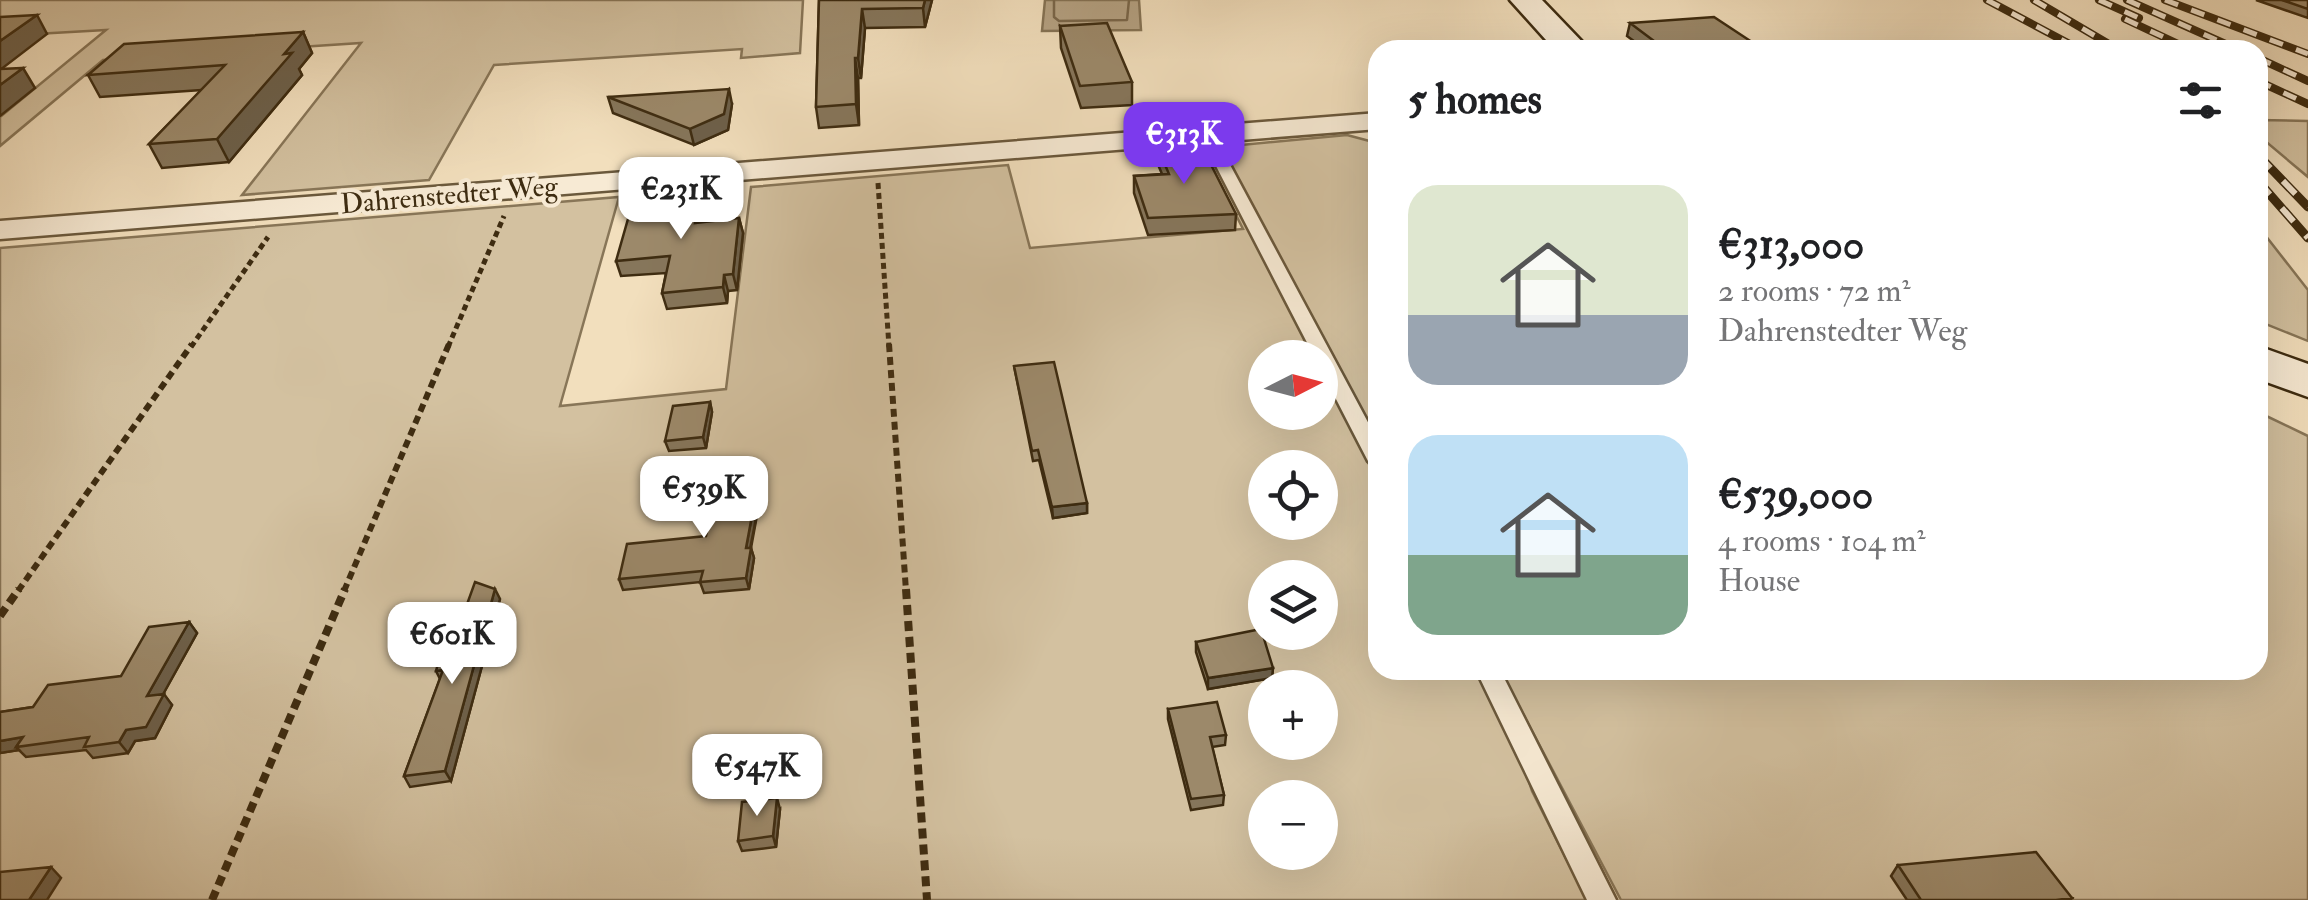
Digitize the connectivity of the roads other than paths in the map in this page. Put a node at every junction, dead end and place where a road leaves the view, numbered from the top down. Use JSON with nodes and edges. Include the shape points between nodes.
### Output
{"nodes":[{"id":1,"x":1525,"y":0,"type":"edge"},
{"id":2,"x":1563,"y":40,"type":"edge"},
{"id":3,"x":1368,"y":122,"type":"edge"},
{"id":4,"x":1206,"y":133,"type":"junction"},
{"id":5,"x":0,"y":230,"type":"edge"},
{"id":6,"x":2268,"y":365,"type":"edge"},
{"id":7,"x":2308,"y":382,"type":"edge"},
{"id":8,"x":1368,"y":442,"type":"edge"},
{"id":9,"x":1493,"y":680,"type":"edge"},
{"id":10,"x":1602,"y":900,"type":"edge"}],
"edges":[{"from":1,"to":2,"type":"main road"},
{"from":3,"to":4,"type":"street","name":"Dahrenstedter Weg"},
{"from":4,"to":5,"type":"street","name":"Dahrenstedter Weg"},
{"from":4,"to":8,"type":"lane"},
{"from":6,"to":7,"type":"main road"},
{"from":9,"to":10,"type":"lane"}]}
